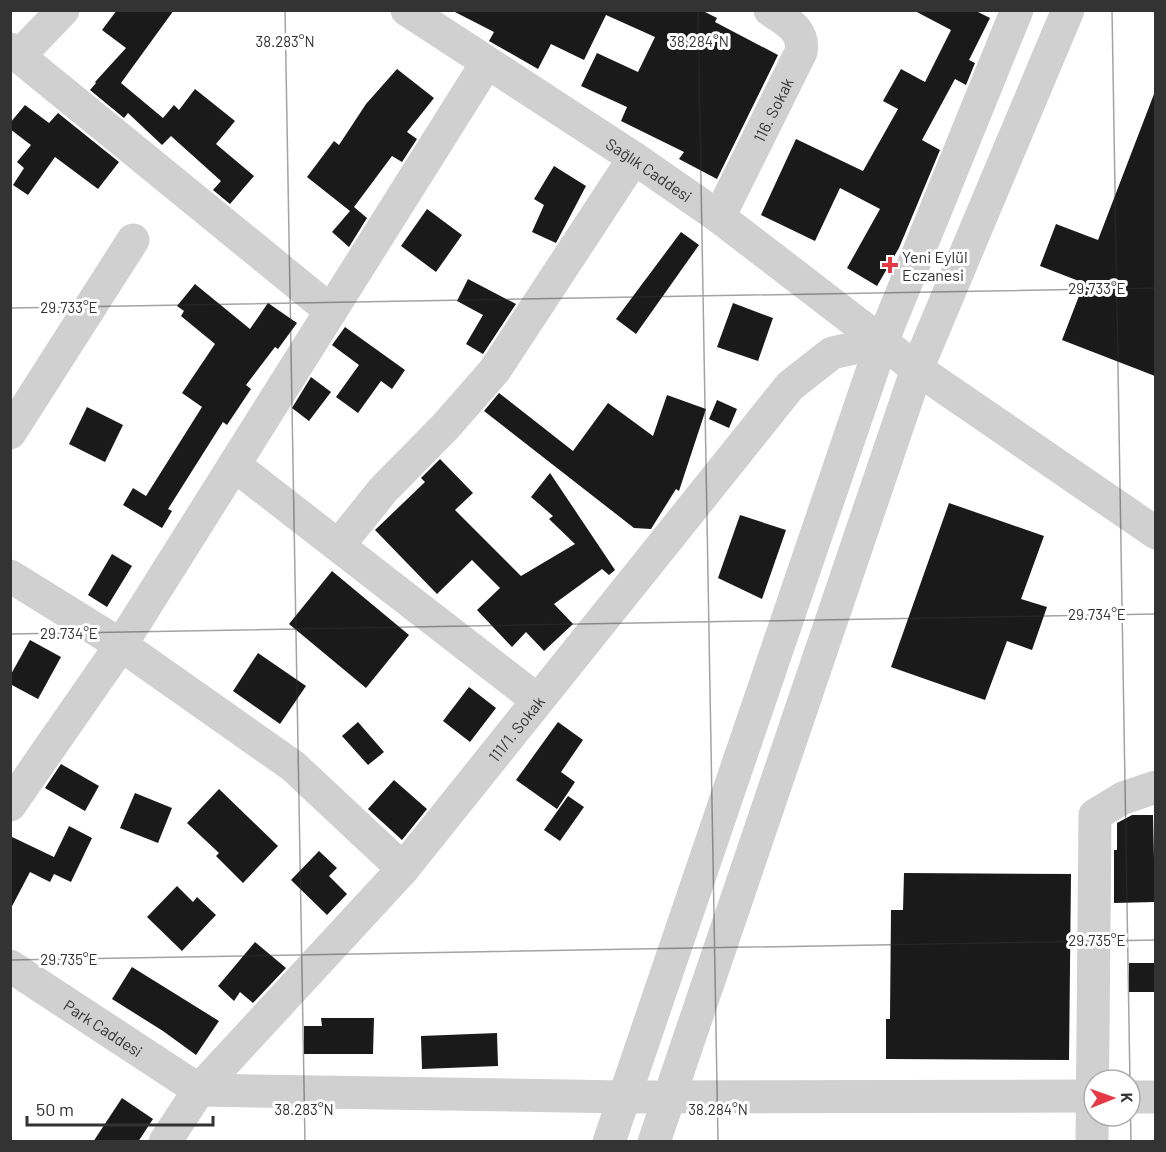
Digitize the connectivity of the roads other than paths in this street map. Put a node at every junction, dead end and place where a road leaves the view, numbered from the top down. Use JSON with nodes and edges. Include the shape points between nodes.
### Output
{"nodes":[{"id":1,"x":63,"y":10,"type":"edge"},
{"id":2,"x":407,"y":10,"type":"edge"},
{"id":3,"x":770,"y":10,"type":"edge"},
{"id":4,"x":1017,"y":10,"type":"edge"},
{"id":5,"x":1068,"y":10,"type":"edge"},
{"id":6,"x":15,"y":53,"type":"edge"},
{"id":7,"x":486,"y":64,"type":"junction"},
{"id":8,"x":634,"y":158,"type":"junction"},
{"id":9,"x":719,"y":217,"type":"junction"},
{"id":10,"x":133,"y":240,"type":"dead end"},
{"id":11,"x":332,"y":311,"type":"junction"},
{"id":12,"x":882,"y":342,"type":"junction"},
{"id":13,"x":918,"y":369,"type":"junction"},
{"id":14,"x":10,"y":433,"type":"edge"},
{"id":15,"x":234,"y":465,"type":"junction"},
{"id":16,"x":1155,"y":533,"type":"edge"},
{"id":17,"x":339,"y":545,"type":"junction"},
{"id":18,"x":10,"y":576,"type":"edge"},
{"id":19,"x":121,"y":645,"type":"junction"},
{"id":20,"x":536,"y":699,"type":"junction"},
{"id":21,"x":1155,"y":787,"type":"edge"},
{"id":22,"x":10,"y":805,"type":"edge"},
{"id":23,"x":403,"y":869,"type":"junction"},
{"id":24,"x":10,"y":966,"type":"edge"},
{"id":25,"x":1094,"y":1068,"type":"edge"},
{"id":26,"x":199,"y":1090,"type":"junction"},
{"id":27,"x":1082,"y":1096,"type":"edge"},
{"id":28,"x":625,"y":1097,"type":"junction"},
{"id":29,"x":670,"y":1097,"type":"junction"},
{"id":30,"x":165,"y":1142,"type":"edge"},
{"id":31,"x":609,"y":1142,"type":"edge"},
{"id":32,"x":654,"y":1142,"type":"edge"}],
"edges":[{"from":1,"to":6,"type":"street"},
{"from":2,"to":7,"type":"street","name":"Sağlık Caddesi"},
{"from":3,"to":9,"type":"street","name":"116. Sokak","via":[[799,33],[803,42],[801,52]]},
{"from":4,"to":12,"type":"street"},
{"from":5,"to":13,"type":"street"},
{"from":6,"to":11,"type":"street"},
{"from":7,"to":8,"type":"street","name":"Sağlık Caddesi"},
{"from":7,"to":11,"type":"street"},
{"from":8,"to":9,"type":"street","name":"Sağlık Caddesi"},
{"from":8,"to":17,"type":"street","via":[[495,370],[383,490]]},
{"from":9,"to":12,"type":"street","name":"Sağlık Caddesi"},
{"from":10,"to":14,"type":"street"},
{"from":11,"to":15,"type":"street"},
{"from":12,"to":13,"type":"street","name":"Sağlık Caddesi"},
{"from":12,"to":20,"type":"street","name":"111/1. Sokak","via":[[832,353],[790,386]]},
{"from":12,"to":28,"type":"street"},
{"from":13,"to":16,"type":"street","name":"Sağlık Caddesi"},
{"from":13,"to":29,"type":"street"},
{"from":15,"to":17,"type":"street"},
{"from":15,"to":19,"type":"street"},
{"from":17,"to":20,"type":"street"},
{"from":18,"to":19,"type":"street"},
{"from":19,"to":22,"type":"street"},
{"from":19,"to":23,"type":"street","via":[[294,766]]},
{"from":20,"to":23,"type":"street","name":"111/1. Sokak"},
{"from":21,"to":25,"type":"street","via":[[1123,798],[1095,816]]},
{"from":23,"to":26,"type":"street","name":"111/1. Sokak"},
{"from":24,"to":26,"type":"street","name":"Park Caddesi"},
{"from":26,"to":28,"type":"street"},
{"from":26,"to":30,"type":"street","name":"111/1. Sokak"},
{"from":27,"to":29,"type":"street"},
{"from":28,"to":29,"type":"street"},
{"from":28,"to":31,"type":"street"},
{"from":29,"to":32,"type":"street"}]}
